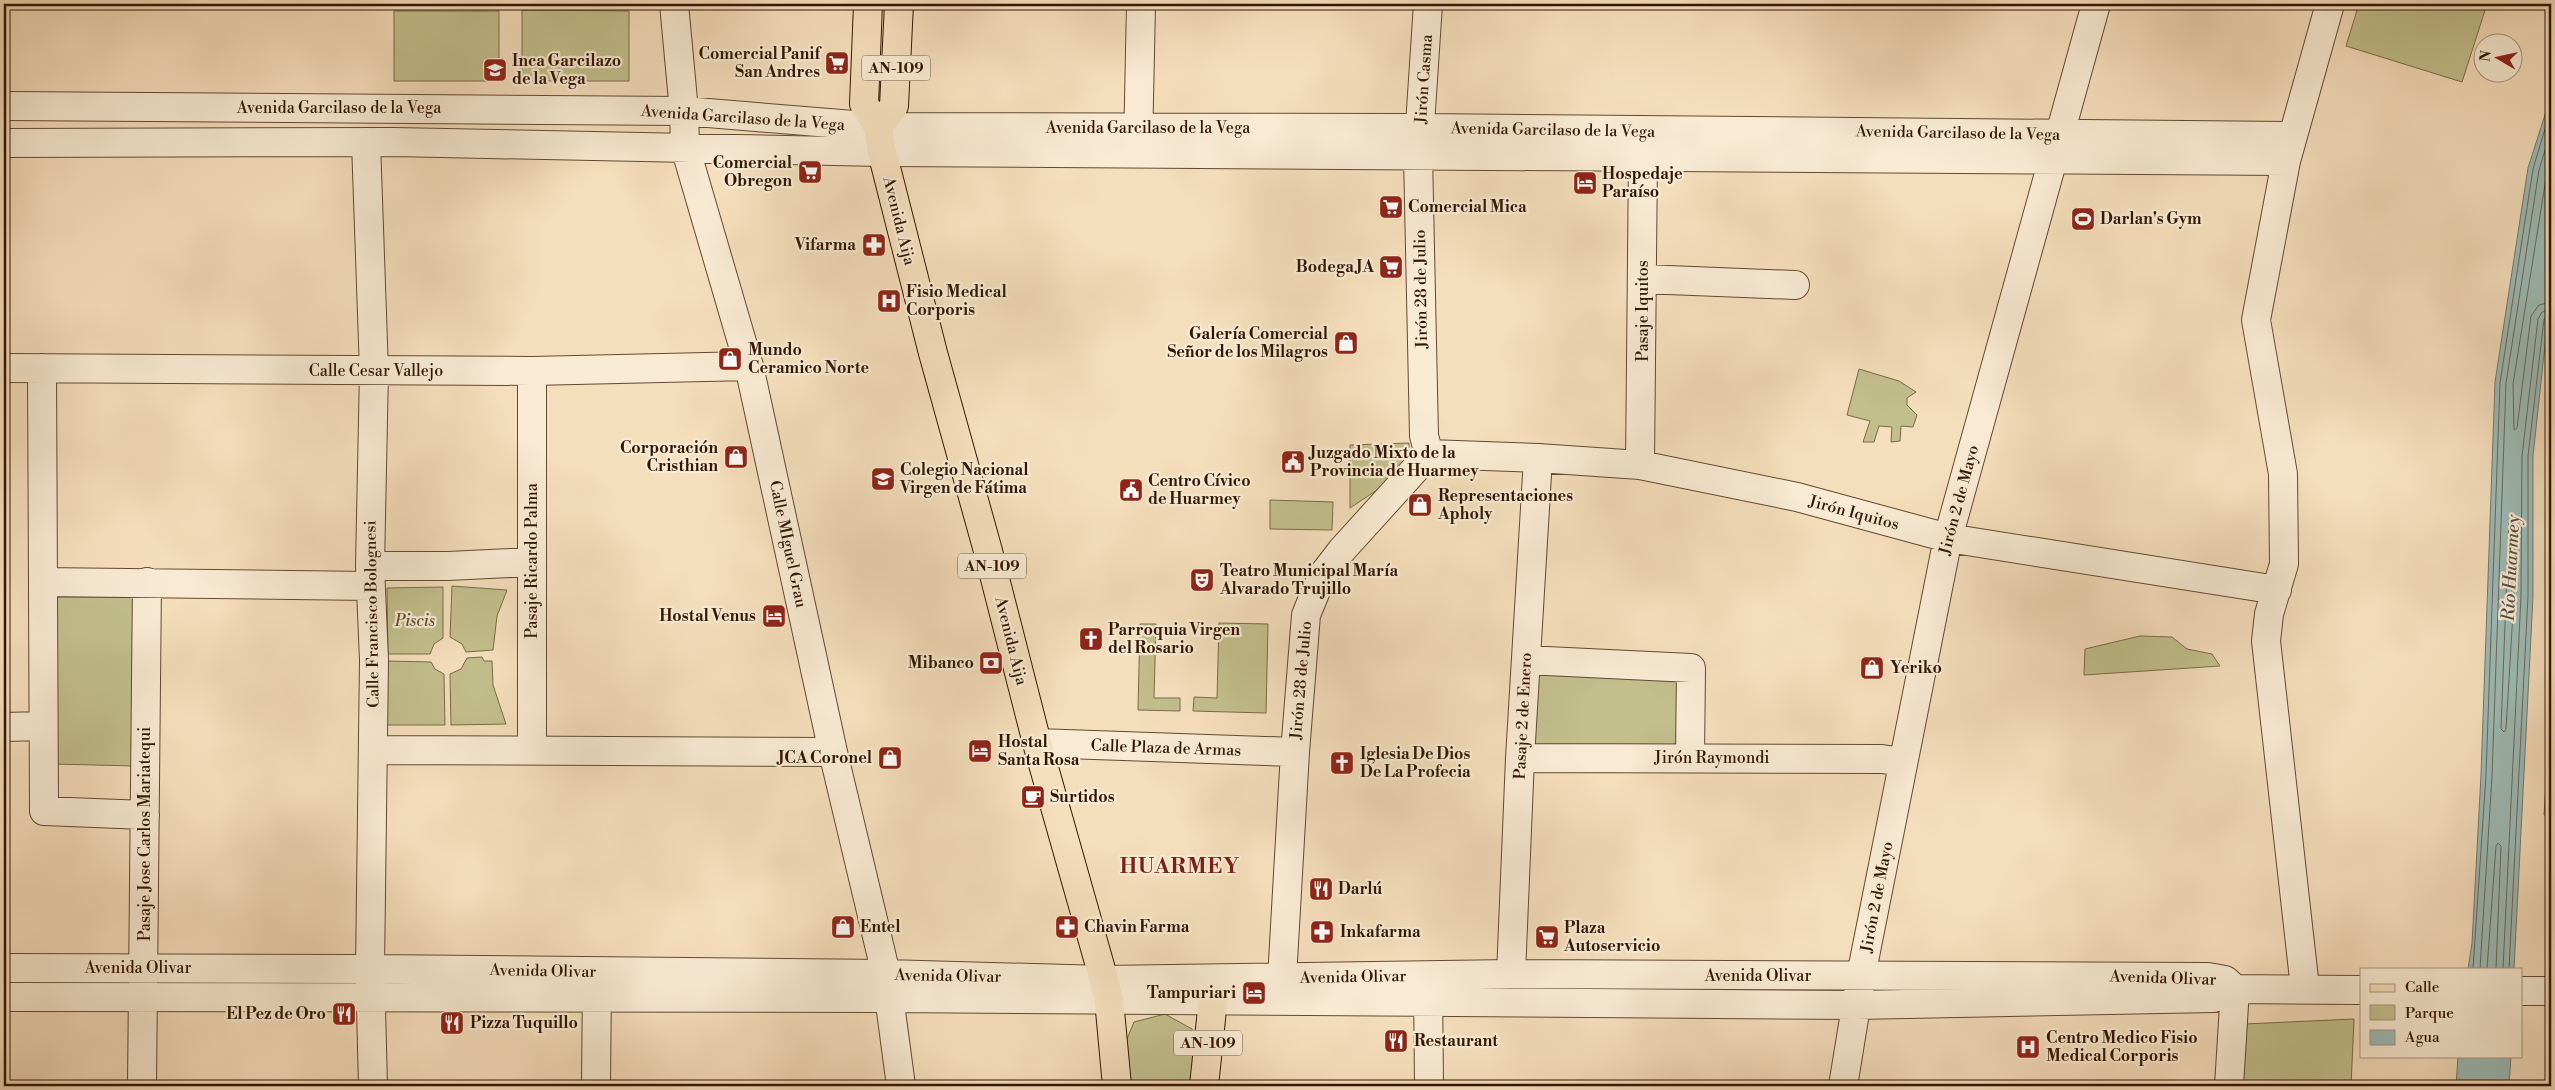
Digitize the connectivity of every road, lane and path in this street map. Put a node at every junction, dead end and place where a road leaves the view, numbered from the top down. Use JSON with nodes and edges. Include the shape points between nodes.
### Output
{"nodes":[{"id":1,"x":674,"y":4,"type":"edge"},
{"id":2,"x":868,"y":4,"type":"edge"},
{"id":3,"x":899,"y":4,"type":"edge"},
{"id":4,"x":1141,"y":4,"type":"edge"},
{"id":5,"x":1428,"y":4,"type":"edge"},
{"id":6,"x":2096,"y":4,"type":"edge"},
{"id":7,"x":2330,"y":4,"type":"edge"},
{"id":8,"x":4,"y":106,"type":"edge"},
{"id":9,"x":684,"y":112,"type":"junction"},
{"id":10,"x":880,"y":139,"type":"junction"},
{"id":11,"x":1138,"y":140,"type":"junction"},
{"id":12,"x":366,"y":142,"type":"junction"},
{"id":13,"x":1419,"y":142,"type":"junction"},
{"id":14,"x":4,"y":143,"type":"edge"},
{"id":15,"x":2057,"y":146,"type":"junction"},
{"id":16,"x":685,"y":147,"type":"junction"},
{"id":17,"x":2290,"y":149,"type":"junction"},
{"id":18,"x":1643,"y":156,"type":"junction"},
{"id":19,"x":1644,"y":279,"type":"junction"},
{"id":20,"x":1795,"y":285,"type":"dead end"},
{"id":21,"x":749,"y":366,"type":"junction"},
{"id":22,"x":4,"y":368,"type":"edge"},
{"id":23,"x":42,"y":368,"type":"junction"},
{"id":24,"x":374,"y":371,"type":"junction"},
{"id":25,"x":532,"y":371,"type":"junction"},
{"id":26,"x":1429,"y":454,"type":"junction"},
{"id":27,"x":1538,"y":458,"type":"junction"},
{"id":28,"x":1640,"y":466,"type":"junction"},
{"id":29,"x":1948,"y":538,"type":"junction"},
{"id":30,"x":531,"y":562,"type":"junction"},
{"id":31,"x":370,"y":576,"type":"junction"},
{"id":32,"x":43,"y":582,"type":"junction"},
{"id":33,"x":147,"y":582,"type":"junction"},
{"id":34,"x":2277,"y":590,"type":"junction"},
{"id":35,"x":1526,"y":660,"type":"junction"},
{"id":36,"x":43,"y":726,"type":"junction"},
{"id":37,"x":4,"y":727,"type":"edge"},
{"id":38,"x":1037,"y":743,"type":"junction"},
{"id":39,"x":373,"y":750,"type":"junction"},
{"id":40,"x":532,"y":750,"type":"junction"},
{"id":41,"x":833,"y":752,"type":"junction"},
{"id":42,"x":1295,"y":752,"type":"junction"},
{"id":43,"x":1520,"y":758,"type":"junction"},
{"id":44,"x":1690,"y":758,"type":"junction"},
{"id":45,"x":1903,"y":762,"type":"junction"},
{"id":46,"x":145,"y":815,"type":"junction"},
{"id":47,"x":4,"y":968,"type":"edge"},
{"id":48,"x":144,"y":968,"type":"junction"},
{"id":49,"x":370,"y":969,"type":"junction"},
{"id":50,"x":1511,"y":974,"type":"junction"},
{"id":51,"x":1861,"y":976,"type":"junction"},
{"id":52,"x":597,"y":984,"type":"junction"},
{"id":53,"x":888,"y":986,"type":"junction"},
{"id":54,"x":2305,"y":988,"type":"junction"},
{"id":55,"x":1282,"y":989,"type":"junction"},
{"id":56,"x":1428,"y":989,"type":"junction"},
{"id":57,"x":2235,"y":989,"type":"junction"},
{"id":58,"x":1106,"y":990,"type":"junction"},
{"id":59,"x":2360,"y":990,"type":"edge"},
{"id":60,"x":371,"y":996,"type":"junction"},
{"id":61,"x":4,"y":997,"type":"edge"},
{"id":62,"x":144,"y":997,"type":"junction"},
{"id":63,"x":1213,"y":1000,"type":"junction"},
{"id":64,"x":1856,"y":1005,"type":"junction"},
{"id":65,"x":142,"y":1086,"type":"edge"},
{"id":66,"x":373,"y":1086,"type":"edge"},
{"id":67,"x":596,"y":1086,"type":"edge"},
{"id":68,"x":902,"y":1086,"type":"edge"},
{"id":69,"x":1117,"y":1086,"type":"edge"},
{"id":70,"x":1204,"y":1086,"type":"edge"},
{"id":71,"x":1429,"y":1086,"type":"edge"},
{"id":72,"x":1843,"y":1086,"type":"edge"},
{"id":73,"x":2228,"y":1086,"type":"edge"}],
"edges":[{"from":1,"to":9,"type":"street","name":"Calle MIguel Grau"},
{"from":2,"to":10,"type":"main road","name":"Avenida Aija","number":"AN-109","via":[[864,104]]},
{"from":3,"to":10,"type":"main road","number":"AN-109","via":[[894,106]]},
{"from":4,"to":11,"type":"street"},
{"from":5,"to":13,"type":"street","name":"Jirón Casma"},
{"from":6,"to":15,"type":"street","name":"Jirón 2 de Mayo"},
{"from":7,"to":17,"type":"street"},
{"from":8,"to":9,"type":"street","name":"Avenida Garcilaso de la Vega"},
{"from":9,"to":10,"type":"street","name":"Avenida Garcilaso de la Vega"},
{"from":9,"to":16,"type":"street","name":"Calle MIguel Grau"},
{"from":10,"to":11,"type":"street","name":"Avenida Garcilaso de la Vega"},
{"from":10,"to":16,"type":"street","name":"Avenida Garcilaso de la Vega"},
{"from":10,"to":38,"type":"main road","name":"Avenida Aija","number":"AN-109","via":[[933,353]]},
{"from":11,"to":13,"type":"street","name":"Avenida Garcilaso de la Vega"},
{"from":12,"to":14,"type":"street","name":"Avenida Garcilaso de la Vega"},
{"from":12,"to":16,"type":"street","name":"Avenida Garcilaso de la Vega"},
{"from":12,"to":24,"type":"street","name":"Calle Francisco Bolognesi"},
{"from":13,"to":15,"type":"street","name":"Avenida Garcilaso de la Vega"},
{"from":13,"to":18,"type":"street","name":"Avenida Garcilaso de la Vega"},
{"from":13,"to":26,"type":"street","name":"Jirón 28 de Julio","via":[[1424,436]]},
{"from":15,"to":17,"type":"street","name":"Avenida Garcilaso de la Vega"},
{"from":15,"to":18,"type":"street","name":"Avenida Garcilaso de la Vega"},
{"from":15,"to":29,"type":"street","name":"Jirón 2 de Mayo"},
{"from":16,"to":21,"type":"street","name":"Calle MIguel Grau"},
{"from":17,"to":34,"type":"street","via":[[2256,320],[2283,474],[2284,564]]},
{"from":18,"to":19,"type":"street","name":"Pasaje Iquitos"},
{"from":19,"to":20,"type":"street"},
{"from":19,"to":28,"type":"street","name":"Pasaje Iquitos"},
{"from":21,"to":25,"type":"street","name":"Calle Cesar Vallejo"},
{"from":21,"to":41,"type":"street","name":"Calle MIguel Grau"},
{"from":22,"to":23,"type":"street","name":"Calle Cesar Vallejo"},
{"from":23,"to":24,"type":"street","name":"Calle Cesar Vallejo"},
{"from":23,"to":32,"type":"street"},
{"from":24,"to":25,"type":"street","name":"Calle Cesar Vallejo"},
{"from":24,"to":31,"type":"street","name":"Calle Francisco Bolognesi"},
{"from":25,"to":30,"type":"street","name":"Pasaje Ricardo Palma"},
{"from":26,"to":27,"type":"street","name":"Jirón Iquitos"},
{"from":26,"to":42,"type":"street","name":"Jirón 28 de Julio","via":[[1322,576],[1306,615]]},
{"from":27,"to":28,"type":"street","name":"Jirón Iquitos"},
{"from":27,"to":35,"type":"street","name":"Pasaje 2 de Enero"},
{"from":28,"to":29,"type":"street","name":"Jirón Iquitos","via":[[1797,498]]},
{"from":29,"to":34,"type":"street","name":"Jirón Iquitos"},
{"from":29,"to":45,"type":"street","name":"Jirón 2 de Mayo"},
{"from":30,"to":31,"type":"street","via":[[448,566]]},
{"from":30,"to":40,"type":"street","name":"Pasaje Ricardo Palma"},
{"from":31,"to":33,"type":"street"},
{"from":31,"to":39,"type":"street","name":"Calle Francisco Bolognesi","via":[[374,660]]},
{"from":32,"to":33,"type":"street"},
{"from":32,"to":36,"type":"street"},
{"from":33,"to":46,"type":"street","name":"Pasaje Jose Carlos Mariatequi"},
{"from":34,"to":54,"type":"street","via":[[2269,614],[2266,641]]},
{"from":35,"to":43,"type":"street","name":"Pasaje 2 de Enero"},
{"from":35,"to":44,"type":"street","via":[[1691,668]]},
{"from":36,"to":37,"type":"street"},
{"from":36,"to":46,"type":"street","via":[[44,811]]},
{"from":38,"to":42,"type":"street","name":"Calle Plaza de Armas"},
{"from":38,"to":58,"type":"main road","name":"Avenida Aija","number":"AN-109"},
{"from":39,"to":40,"type":"street"},
{"from":39,"to":49,"type":"street","name":"Calle Francisco Bolognesi"},
{"from":40,"to":41,"type":"street"},
{"from":41,"to":53,"type":"street","name":"Calle MIguel Grau"},
{"from":42,"to":55,"type":"street","name":"Jirón 28 de Julio"},
{"from":43,"to":44,"type":"street","name":"Jirón Raymondi"},
{"from":43,"to":50,"type":"street","name":"Pasaje 2 de Enero"},
{"from":44,"to":45,"type":"street","name":"Jirón Raymondi","via":[[1882,759]]},
{"from":45,"to":51,"type":"street","name":"Jirón 2 de Mayo"},
{"from":46,"to":48,"type":"street","name":"Pasaje Jose Carlos Mariatequi"},
{"from":47,"to":48,"type":"street","name":"Avenida Olivar"},
{"from":48,"to":49,"type":"street","name":"Avenida Olivar"},
{"from":48,"to":62,"type":"street","name":"Pasaje Jose Carlos Mariatequi"},
{"from":49,"to":52,"type":"street","name":"Avenida Olivar"},
{"from":49,"to":60,"type":"street","name":"Calle Francisco Bolognesi"},
{"from":50,"to":51,"type":"street","name":"Avenida Olivar"},
{"from":50,"to":56,"type":"street","name":"Avenida Olivar"},
{"from":51,"to":57,"type":"street","name":"Avenida Olivar","via":[[2208,977],[2225,980]]},
{"from":51,"to":64,"type":"street","name":"Jirón 2 de Mayo"},
{"from":52,"to":53,"type":"street","name":"Avenida Olivar"},
{"from":52,"to":60,"type":"street","name":"Avenida Olivar"},
{"from":52,"to":67,"type":"street"},
{"from":53,"to":58,"type":"street","name":"Avenida Olivar"},
{"from":53,"to":68,"type":"street","name":"Calle MIguel Grau"},
{"from":54,"to":57,"type":"street"},
{"from":54,"to":59,"type":"street"},
{"from":55,"to":56,"type":"street","name":"Avenida Olivar"},
{"from":55,"to":58,"type":"street","name":"Avenida Olivar"},
{"from":55,"to":63,"type":"street","name":"Avenida Olivar"},
{"from":56,"to":64,"type":"street","name":"Avenida Olivar"},
{"from":56,"to":71,"type":"street"},
{"from":57,"to":64,"type":"street","name":"Avenida Olivar","via":[[2214,998]]},
{"from":57,"to":73,"type":"street"},
{"from":58,"to":63,"type":"street","name":"Avenida Olivar"},
{"from":58,"to":69,"type":"main road","number":"AN-109"},
{"from":60,"to":62,"type":"street","name":"Avenida Olivar"},
{"from":60,"to":66,"type":"street","name":"Calle Francisco Bolognesi"},
{"from":61,"to":62,"type":"street","name":"Avenida Olivar"},
{"from":62,"to":65,"type":"street","name":"Pasaje Jose Carlos Mariatequi"},
{"from":63,"to":70,"type":"main road","number":"AN-109"},
{"from":64,"to":72,"type":"street","name":"Jirón 2 de Mayo"}]}
